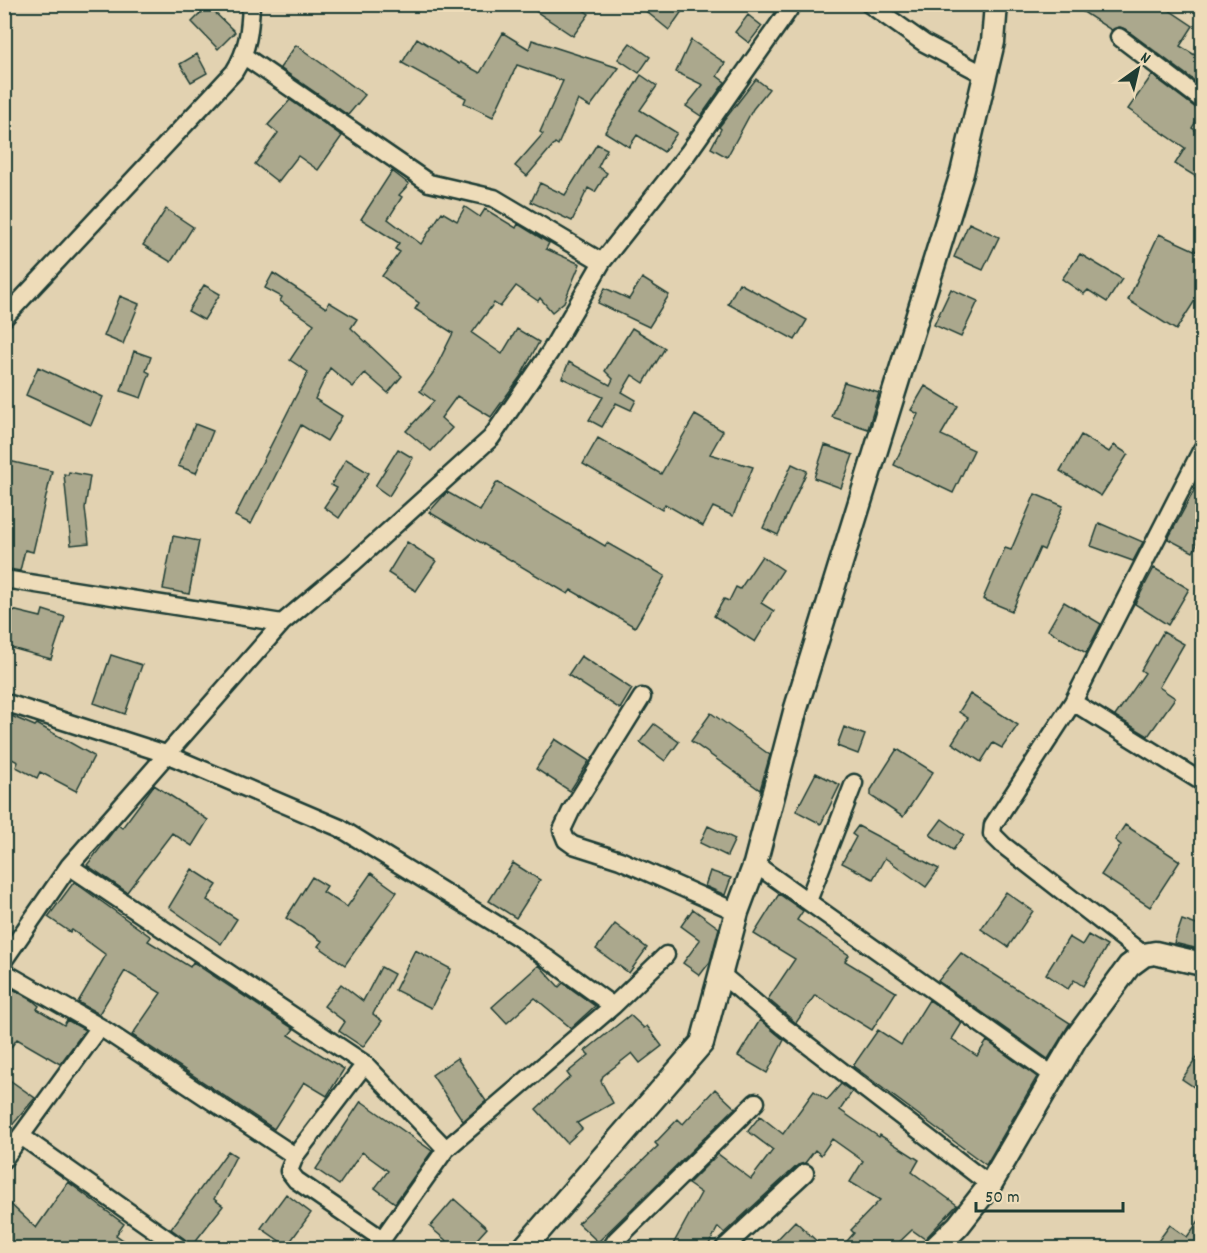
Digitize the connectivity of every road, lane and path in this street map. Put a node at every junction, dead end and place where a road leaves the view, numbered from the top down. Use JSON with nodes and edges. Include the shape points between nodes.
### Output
{"nodes":[{"id":1,"x":251,"y":4,"type":"edge"},
{"id":2,"x":793,"y":4,"type":"edge"},
{"id":3,"x":869,"y":4,"type":"edge"},
{"id":4,"x":996,"y":4,"type":"edge"},
{"id":5,"x":1119,"y":37,"type":"dead end"},
{"id":6,"x":244,"y":56,"type":"junction"},
{"id":7,"x":985,"y":75,"type":"junction"},
{"id":8,"x":1203,"y":100,"type":"edge"},
{"id":9,"x":602,"y":262,"type":"junction"},
{"id":10,"x":4,"y":318,"type":"edge"},
{"id":11,"x":1203,"y":449,"type":"edge"},
{"id":12,"x":4,"y":579,"type":"edge"},
{"id":13,"x":282,"y":623,"type":"junction"},
{"id":14,"x":642,"y":697,"type":"dead end"},
{"id":15,"x":4,"y":702,"type":"edge"},
{"id":16,"x":1073,"y":702,"type":"junction"},
{"id":17,"x":166,"y":754,"type":"junction"},
{"id":18,"x":1203,"y":782,"type":"edge"},
{"id":19,"x":854,"y":783,"type":"dead end"},
{"id":20,"x":755,"y":864,"type":"junction"},
{"id":21,"x":69,"y":866,"type":"junction"},
{"id":22,"x":807,"y":901,"type":"junction"},
{"id":23,"x":737,"y":912,"type":"junction"},
{"id":24,"x":666,"y":955,"type":"dead end"},
{"id":25,"x":1144,"y":955,"type":"junction"},
{"id":26,"x":4,"y":960,"type":"edge"},
{"id":27,"x":1203,"y":964,"type":"edge"},
{"id":28,"x":4,"y":972,"type":"edge"},
{"id":29,"x":722,"y":975,"type":"junction"},
{"id":30,"x":613,"y":1005,"type":"junction"},
{"id":31,"x":100,"y":1027,"type":"junction"},
{"id":32,"x":365,"y":1064,"type":"junction"},
{"id":33,"x":1054,"y":1076,"type":"junction"},
{"id":34,"x":756,"y":1102,"type":"dead end"},
{"id":35,"x":21,"y":1136,"type":"junction"},
{"id":36,"x":446,"y":1149,"type":"junction"},
{"id":37,"x":295,"y":1156,"type":"junction"},
{"id":38,"x":4,"y":1159,"type":"edge"},
{"id":39,"x":805,"y":1173,"type":"dead end"},
{"id":40,"x":990,"y":1185,"type":"junction"},
{"id":41,"x":379,"y":1244,"type":"edge"},
{"id":42,"x":180,"y":1248,"type":"edge"},
{"id":43,"x":524,"y":1248,"type":"edge"},
{"id":44,"x":611,"y":1248,"type":"edge"},
{"id":45,"x":724,"y":1248,"type":"edge"},
{"id":46,"x":935,"y":1248,"type":"edge"}],
"edges":[{"from":1,"to":6,"type":"street","via":[[250,36]]},
{"from":2,"to":9,"type":"street","via":[[688,153]]},
{"from":3,"to":7,"type":"street","via":[[924,43]]},
{"from":4,"to":7,"type":"street"},
{"from":5,"to":8,"type":"street"},
{"from":6,"to":9,"type":"street","via":[[429,183],[494,198]]},
{"from":6,"to":10,"type":"street","via":[[227,80]]},
{"from":7,"to":20,"type":"street","via":[[962,173],[796,708]]},
{"from":9,"to":13,"type":"street","via":[[550,352],[491,438]]},
{"from":11,"to":16,"type":"street"},
{"from":12,"to":13,"type":"street"},
{"from":13,"to":17,"type":"street"},
{"from":14,"to":23,"type":"street","via":[[571,811],[562,828],[564,836],[577,847],[620,860]]},
{"from":15,"to":17,"type":"street"},
{"from":16,"to":18,"type":"street"},
{"from":16,"to":25,"type":"street","via":[[994,820],[992,834]]},
{"from":17,"to":21,"type":"street"},
{"from":17,"to":30,"type":"street","via":[[340,828],[519,938]]},
{"from":19,"to":22,"type":"street"},
{"from":20,"to":22,"type":"street"},
{"from":20,"to":23,"type":"street"},
{"from":21,"to":26,"type":"street"},
{"from":21,"to":32,"type":"street"},
{"from":22,"to":33,"type":"street"},
{"from":23,"to":29,"type":"street"},
{"from":24,"to":30,"type":"street"},
{"from":25,"to":27,"type":"street","via":[[1155,953]]},
{"from":25,"to":33,"type":"street","via":[[1112,987]]},
{"from":28,"to":31,"type":"street"},
{"from":29,"to":40,"type":"street"},
{"from":29,"to":43,"type":"street","via":[[702,1043]]},
{"from":30,"to":36,"type":"street"},
{"from":31,"to":35,"type":"street"},
{"from":31,"to":37,"type":"street"},
{"from":32,"to":36,"type":"street"},
{"from":32,"to":37,"type":"street"},
{"from":33,"to":40,"type":"street"},
{"from":34,"to":44,"type":"street"},
{"from":35,"to":38,"type":"street"},
{"from":35,"to":42,"type":"street"},
{"from":36,"to":41,"type":"street"},
{"from":37,"to":41,"type":"street","via":[[289,1167],[291,1176]]},
{"from":39,"to":45,"type":"street"},
{"from":40,"to":46,"type":"street"}]}
